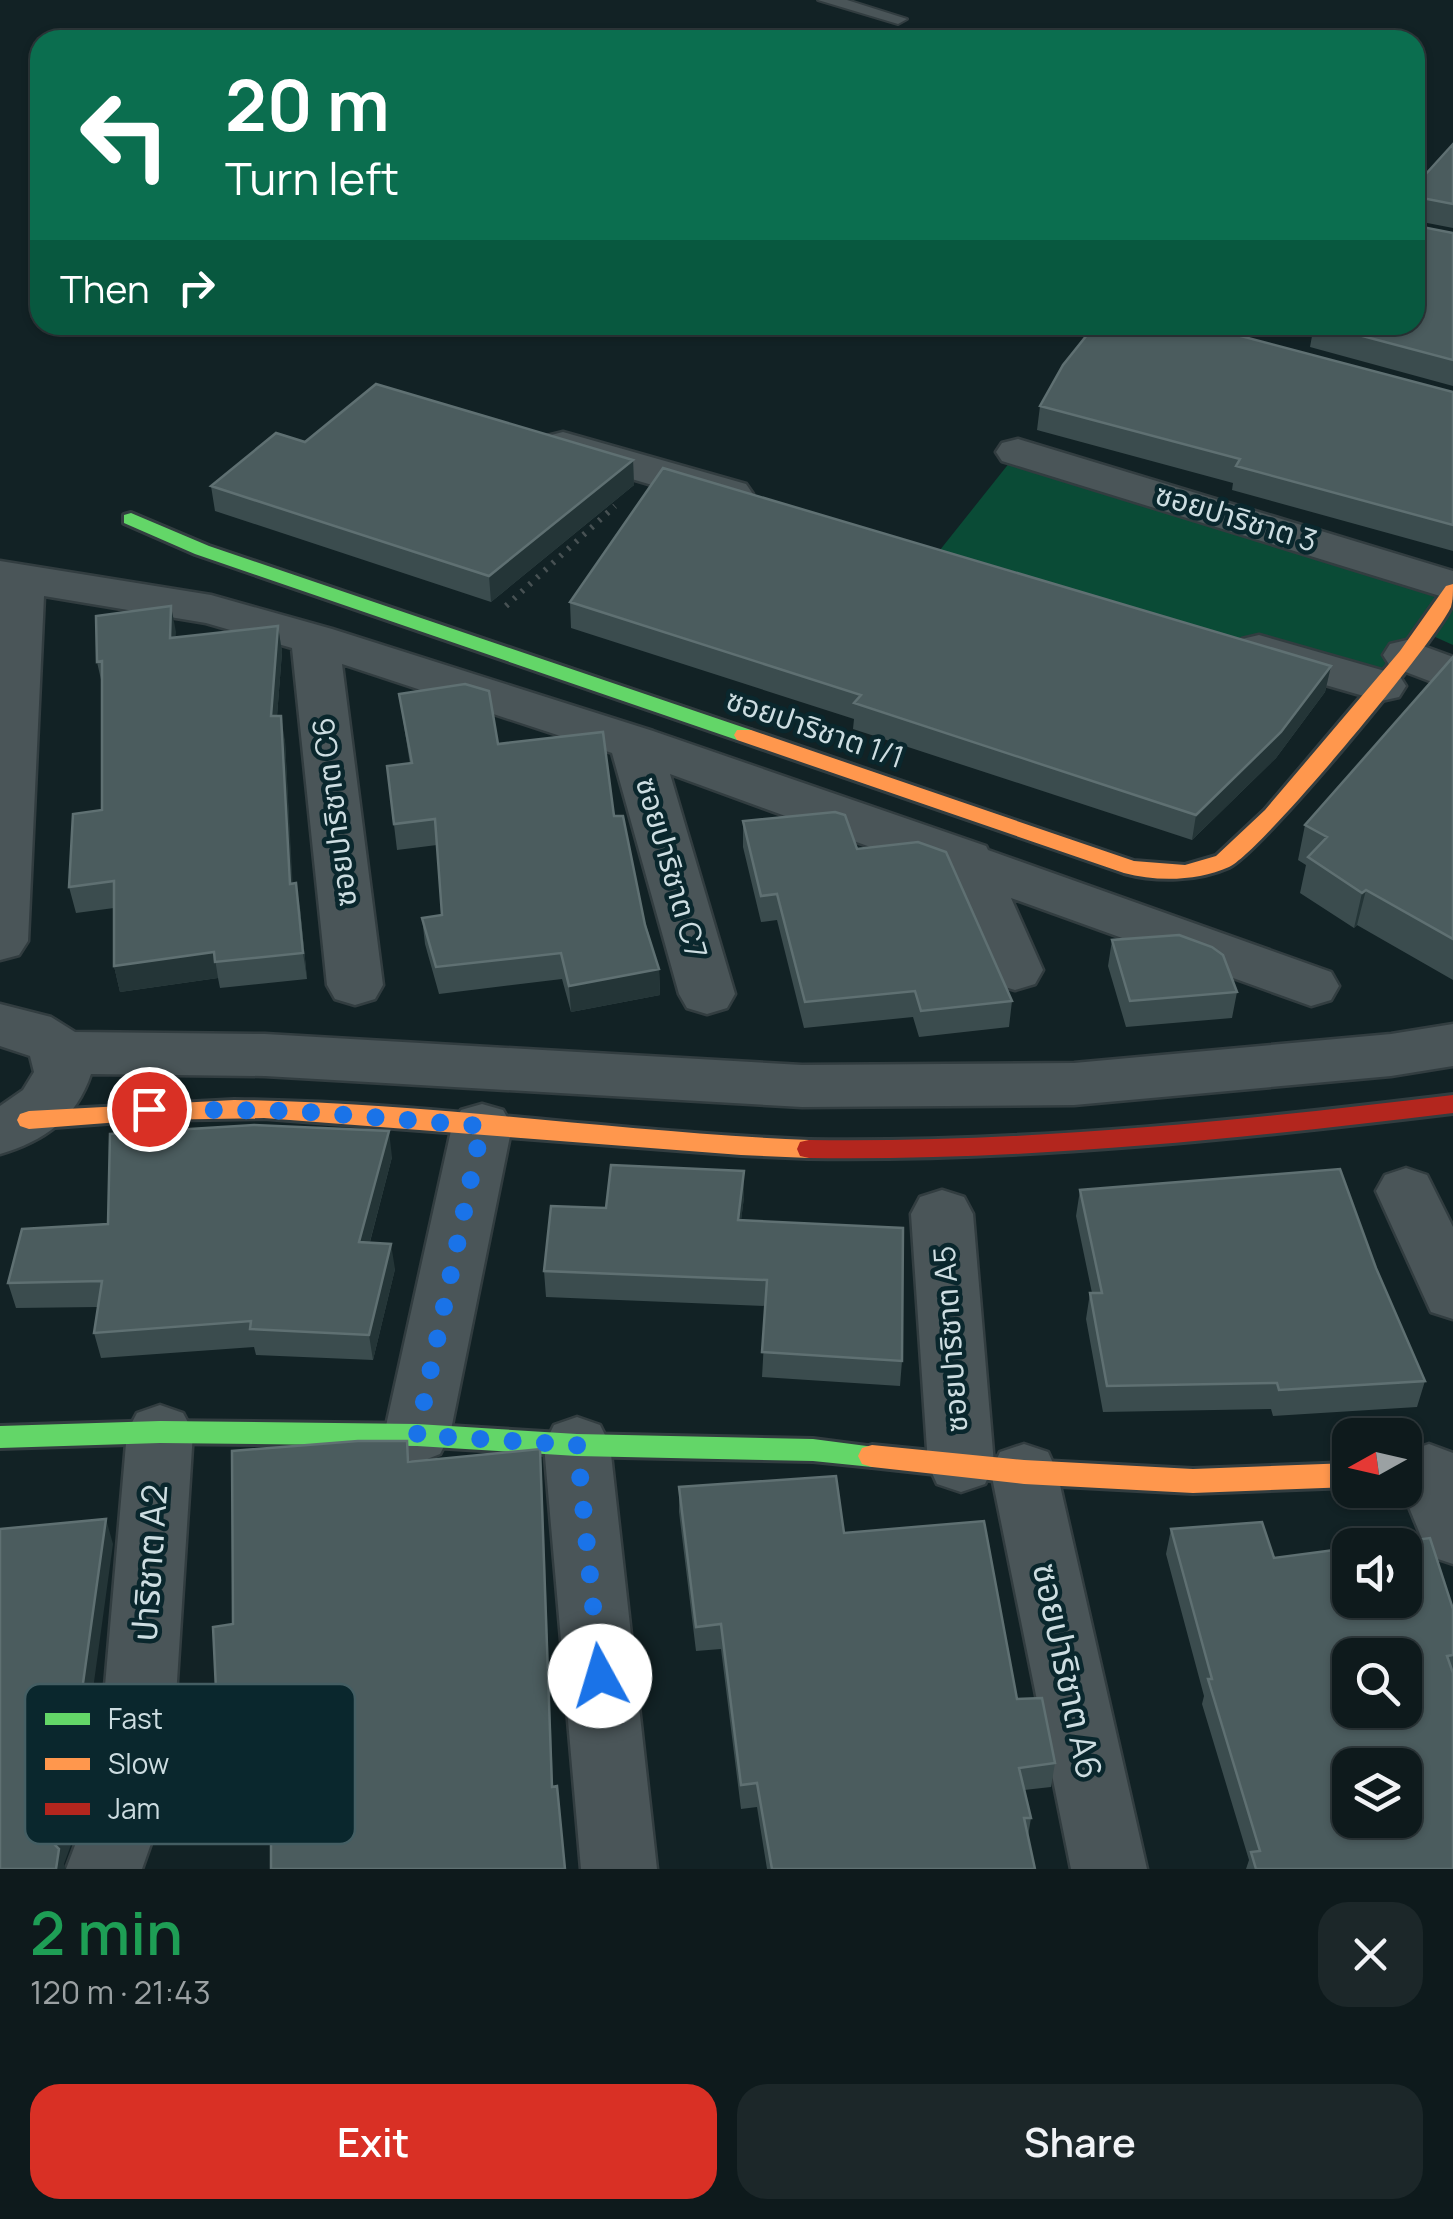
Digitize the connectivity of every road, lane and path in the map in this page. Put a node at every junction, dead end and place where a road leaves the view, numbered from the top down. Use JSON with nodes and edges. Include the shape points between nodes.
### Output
{"nodes":[{"id":1,"x":827,"y":0,"type":"edge"},
{"id":2,"x":898,"y":19,"type":"dead end"},
{"id":3,"x":526,"y":434,"type":"edge"},
{"id":4,"x":1018,"y":452,"type":"dead end"},
{"id":5,"x":652,"y":472,"type":"junction"},
{"id":6,"x":766,"y":505,"type":"edge"},
{"id":7,"x":131,"y":519,"type":"dead end"},
{"id":8,"x":10,"y":577,"type":"edge"},
{"id":9,"x":1453,"y":588,"type":"edge"},
{"id":10,"x":1214,"y":637,"type":"edge"},
{"id":11,"x":316,"y":639,"type":"junction"},
{"id":12,"x":468,"y":642,"type":"junction"},
{"id":13,"x":1416,"y":654,"type":"edge"},
{"id":14,"x":1453,"y":674,"type":"edge"},
{"id":15,"x":634,"y":743,"type":"junction"},
{"id":16,"x":967,"y":860,"type":"junction"},
{"id":17,"x":0,"y":940,"type":"edge"},
{"id":18,"x":1015,"y":970,"type":"dead end"},
{"id":19,"x":355,"y":985,"type":"dead end"},
{"id":20,"x":1311,"y":986,"type":"dead end"},
{"id":21,"x":707,"y":994,"type":"dead end"},
{"id":22,"x":0,"y":1025,"type":"edge"},
{"id":23,"x":1453,"y":1045,"type":"edge"},
{"id":24,"x":60,"y":1052,"type":"junction"},
{"id":25,"x":1453,"y":1104,"type":"edge"},
{"id":26,"x":15,"y":1126,"type":"edge"},
{"id":27,"x":482,"y":1126,"type":"junction"},
{"id":28,"x":1406,"y":1190,"type":"dead end"},
{"id":29,"x":942,"y":1214,"type":"dead end"},
{"id":30,"x":1453,"y":1294,"type":"edge"},
{"id":31,"x":160,"y":1432,"type":"junction"},
{"id":32,"x":417,"y":1435,"type":"junction"},
{"id":33,"x":0,"y":1437,"type":"edge"},
{"id":34,"x":577,"y":1445,"type":"junction"},
{"id":35,"x":993,"y":1468,"type":"junction"},
{"id":36,"x":1429,"y":1470,"type":"edge"},
{"id":37,"x":1332,"y":1476,"type":"edge"},
{"id":38,"x":1453,"y":1535,"type":"edge"},
{"id":39,"x":141,"y":1684,"type":"edge"},
{"id":40,"x":113,"y":1844,"type":"edge"},
{"id":41,"x":104,"y":1869,"type":"edge"},
{"id":42,"x":619,"y":1869,"type":"edge"},
{"id":43,"x":1109,"y":1869,"type":"edge"}],
"edges":[{"from":1,"to":2,"type":"lane"},
{"from":3,"to":5,"type":"street"},
{"from":4,"to":9,"type":"street","name":"ซอยปาริชาต 3"},
{"from":5,"to":6,"type":"street"},
{"from":5,"to":12,"type":"path"},
{"from":7,"to":12,"type":"street","name":"ซอยปาริชาต 1/1"},
{"from":8,"to":11,"type":"street","via":[[211,610]]},
{"from":8,"to":17,"type":"street"},
{"from":9,"to":13,"type":"street","name":"ซอยปาริชาต 1/1"},
{"from":10,"to":13,"type":"street"},
{"from":11,"to":15,"type":"street"},
{"from":11,"to":19,"type":"street","name":"ซอยปาริชาต C6"},
{"from":12,"to":13,"type":"street","name":"ซอยปาริชาต 1/1","via":[[1132,868],[1185,872],[1224,861],[1274,815]]},
{"from":13,"to":14,"type":"street"},
{"from":15,"to":16,"type":"street"},
{"from":15,"to":21,"type":"street","name":"ซอยปาริชาต C7"},
{"from":16,"to":18,"type":"street"},
{"from":16,"to":20,"type":"street"},
{"from":22,"to":24,"type":"street","via":[[27,1028]]},
{"from":23,"to":24,"type":"street","via":[[1074,1084],[821,1086],[265,1054]]},
{"from":24,"to":26,"type":"street","via":[[64,1076],[52,1099]]},
{"from":25,"to":27,"type":"street","via":[[1046,1147],[731,1147]]},
{"from":26,"to":27,"type":"street","via":[[149,1109],[280,1110]]},
{"from":27,"to":32,"type":"street"},
{"from":28,"to":30,"type":"street"},
{"from":29,"to":35,"type":"street","name":"ซอยปาริชาต A5"},
{"from":31,"to":32,"type":"street"},
{"from":31,"to":33,"type":"street"},
{"from":31,"to":39,"type":"street","name":"ปาริชาต A2"},
{"from":32,"to":34,"type":"street"},
{"from":34,"to":35,"type":"street","via":[[813,1450]]},
{"from":34,"to":42,"type":"street"},
{"from":35,"to":37,"type":"street","via":[[1193,1481]]},
{"from":35,"to":43,"type":"street","name":"ซอยปาริชาต A6"},
{"from":36,"to":38,"type":"street"},
{"from":40,"to":41,"type":"street","name":"ปาริชาต A2"}]}
